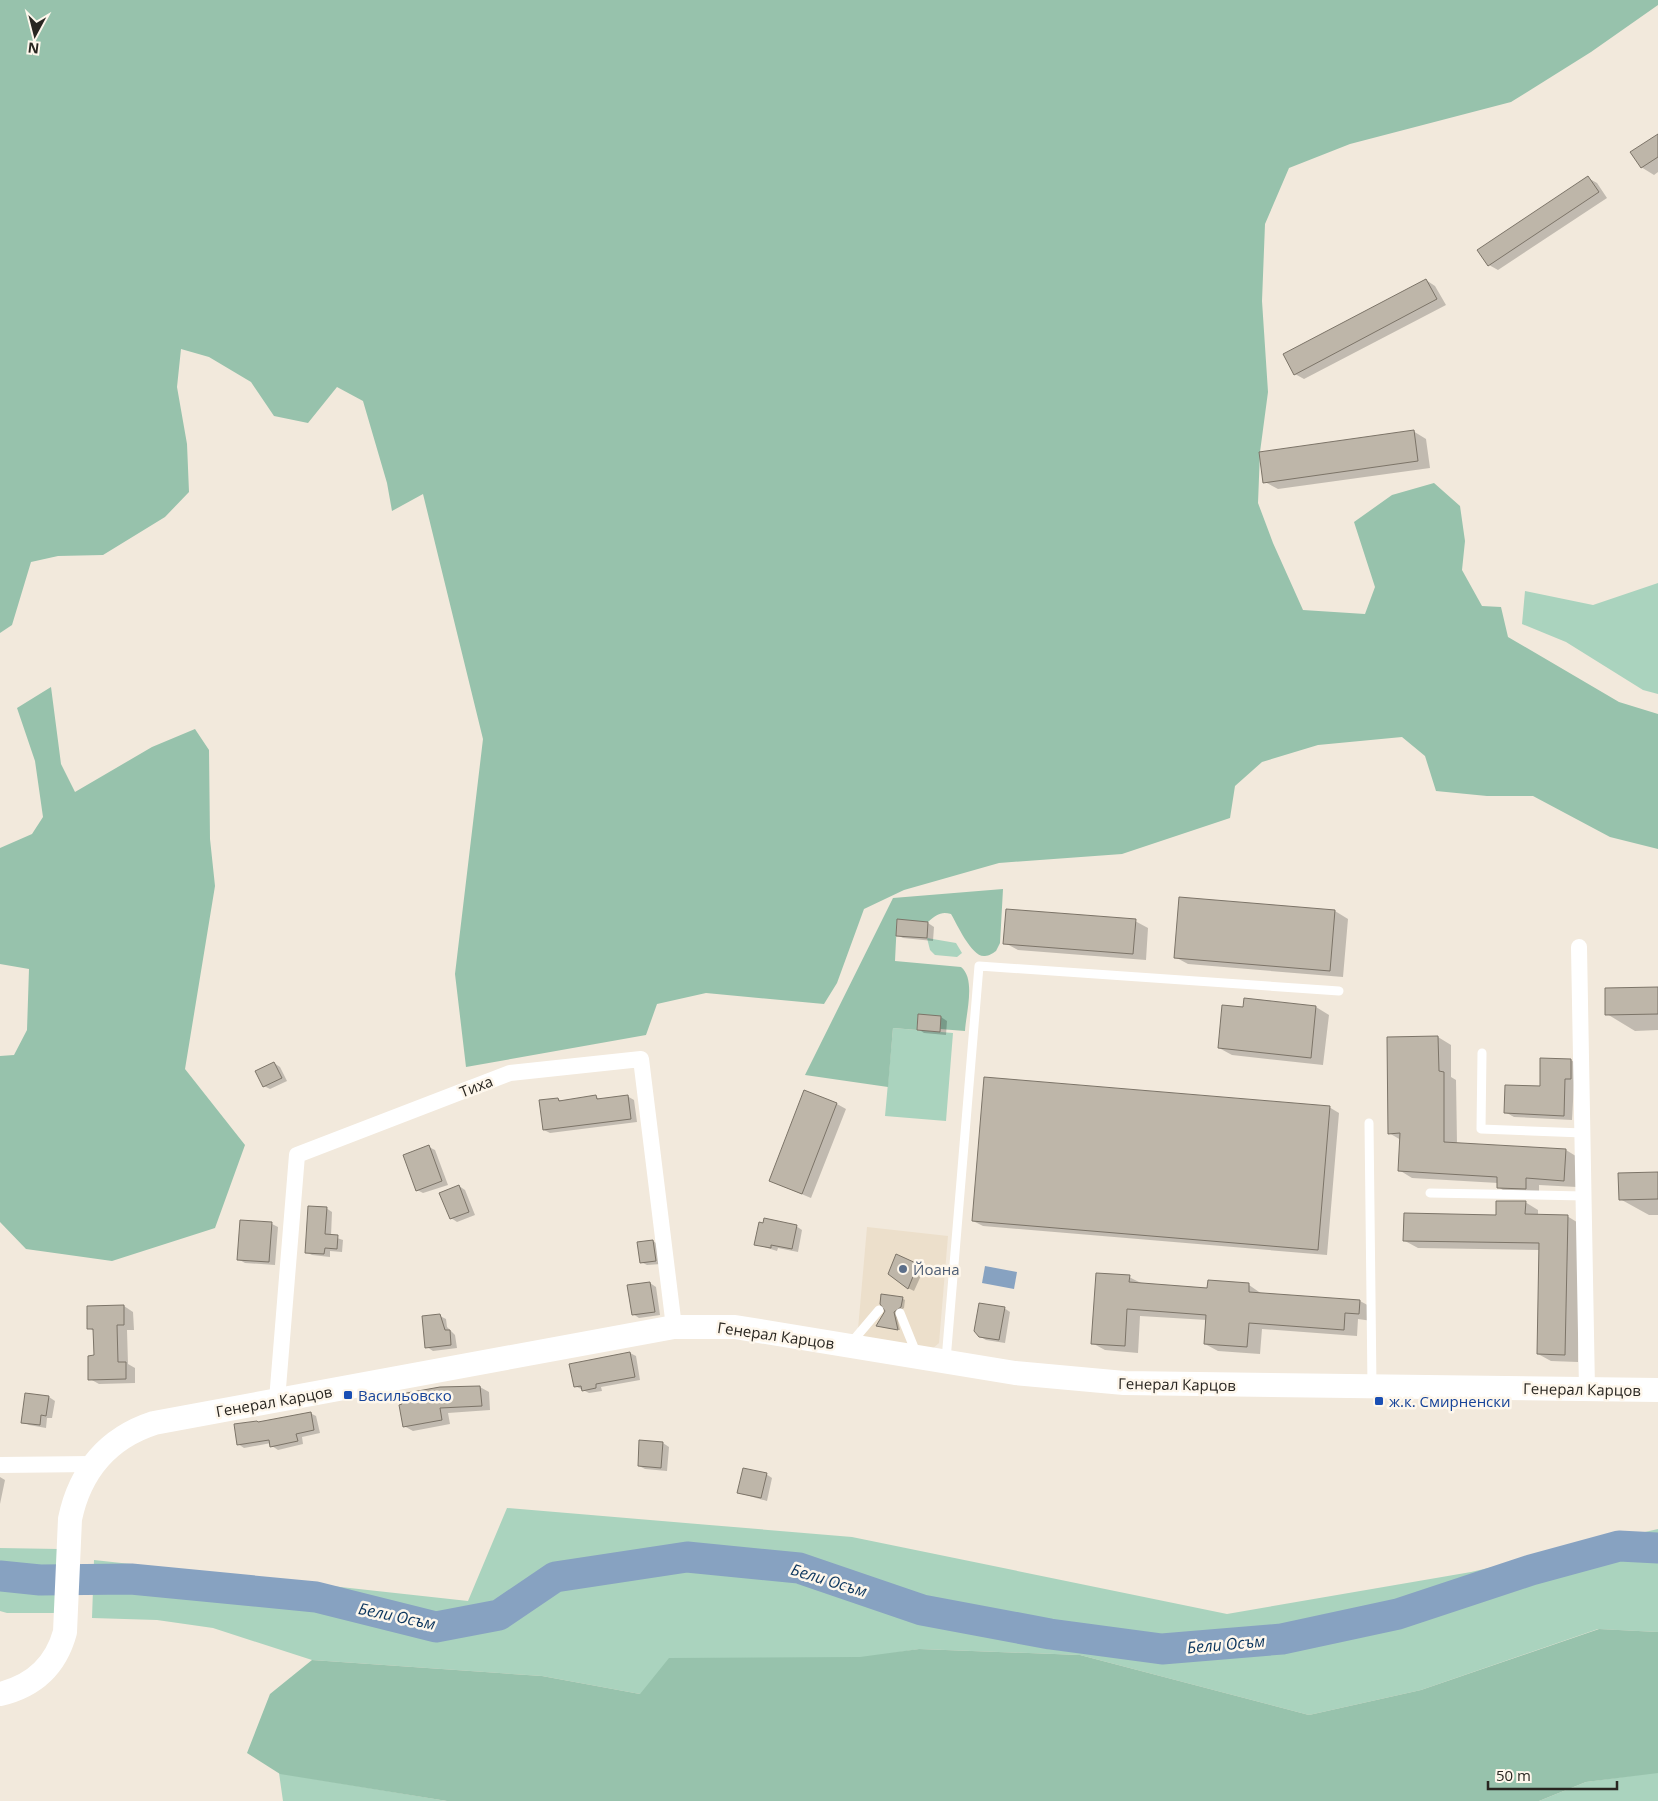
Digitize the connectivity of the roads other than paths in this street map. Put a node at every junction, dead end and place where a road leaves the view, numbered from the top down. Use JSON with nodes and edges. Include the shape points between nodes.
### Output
{"nodes":[{"id":1,"x":1579,"y":947,"type":"dead end"},
{"id":2,"x":1339,"y":992,"type":"dead end"},
{"id":3,"x":1482,"y":1053,"type":"dead end"},
{"id":4,"x":1369,"y":1123,"type":"dead end"},
{"id":5,"x":1583,"y":1132,"type":"junction"},
{"id":6,"x":1430,"y":1193,"type":"dead end"},
{"id":7,"x":1584,"y":1196,"type":"junction"},
{"id":8,"x":879,"y":1310,"type":"dead end"},
{"id":9,"x":900,"y":1313,"type":"dead end"},
{"id":10,"x":674,"y":1327,"type":"junction"},
{"id":11,"x":849,"y":1346,"type":"junction"},
{"id":12,"x":918,"y":1358,"type":"junction"},
{"id":13,"x":946,"y":1362,"type":"junction"},
{"id":14,"x":1372,"y":1386,"type":"junction"},
{"id":15,"x":1588,"y":1389,"type":"junction"},
{"id":16,"x":1658,"y":1390,"type":"edge"},
{"id":17,"x":278,"y":1400,"type":"junction"},
{"id":18,"x":93,"y":1464,"type":"junction"},
{"id":19,"x":0,"y":1465,"type":"edge"},
{"id":20,"x":0,"y":1694,"type":"edge"}],
"edges":[{"from":1,"to":5,"type":"street"},
{"from":2,"to":13,"type":"lane","via":[[979,966]]},
{"from":3,"to":5,"type":"lane","via":[[1481,1129]]},
{"from":4,"to":14,"type":"lane"},
{"from":5,"to":7,"type":"street"},
{"from":6,"to":7,"type":"lane"},
{"from":7,"to":15,"type":"street"},
{"from":8,"to":11,"type":"lane"},
{"from":9,"to":12,"type":"lane"},
{"from":10,"to":11,"type":"main road","name":"Генерал Карцов","via":[[734,1327]]},
{"from":10,"to":17,"type":"main road","name":"Генерал Карцов"},
{"from":10,"to":17,"type":"street","name":"Тиха","via":[[641,1059],[510,1074],[297,1155]]},
{"from":11,"to":12,"type":"main road","name":"Генерал Карцов"},
{"from":12,"to":13,"type":"main road","name":"Генерал Карцов"},
{"from":13,"to":14,"type":"main road","name":"Генерал Карцов","via":[[1024,1374],[1124,1383]]},
{"from":14,"to":15,"type":"main road","name":"Генерал Карцов"},
{"from":15,"to":16,"type":"main road","name":"Генерал Карцов"},
{"from":17,"to":18,"type":"main road","name":"Генерал Карцов","via":[[139,1428],[111,1445]]},
{"from":18,"to":19,"type":"street"},
{"from":18,"to":20,"type":"main road","name":"Генерал Карцов","via":[[80,1485],[70,1519],[65,1632],[61,1647],[45,1671],[28,1683]]}]}
